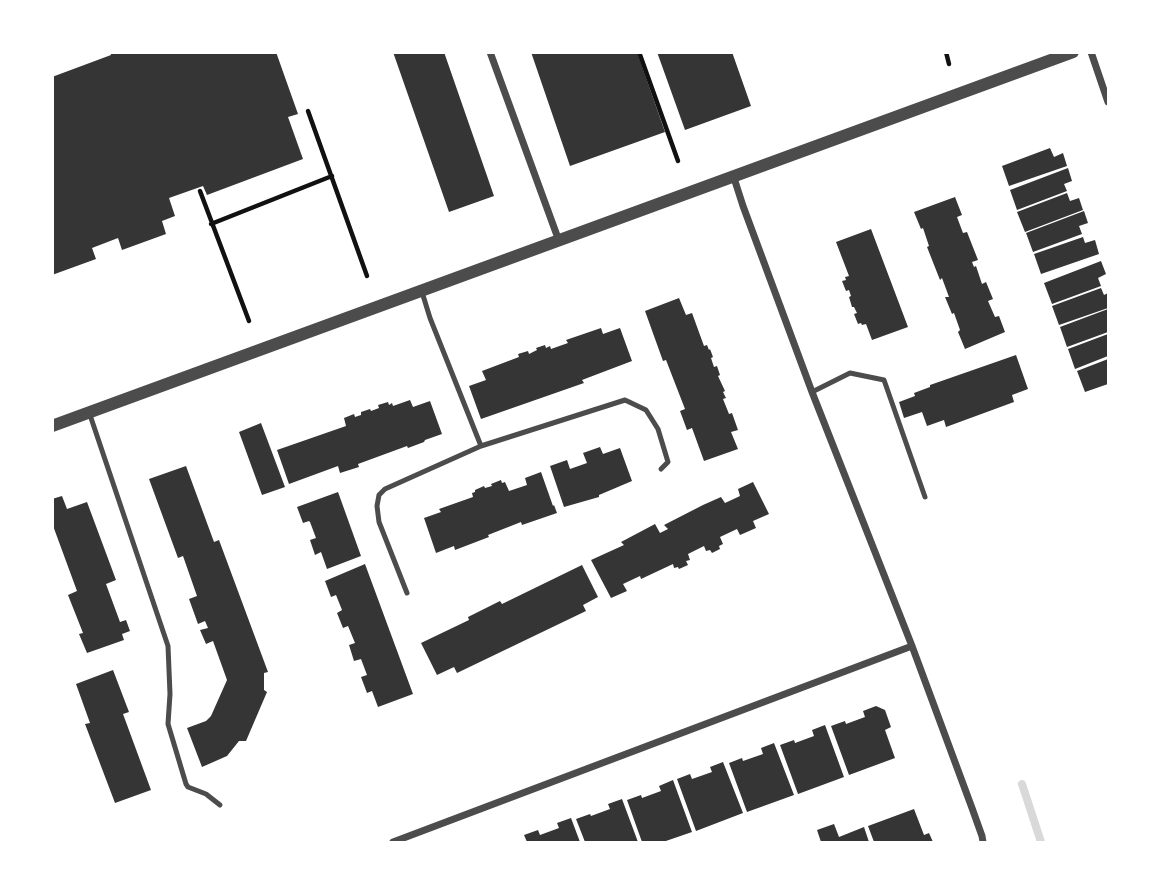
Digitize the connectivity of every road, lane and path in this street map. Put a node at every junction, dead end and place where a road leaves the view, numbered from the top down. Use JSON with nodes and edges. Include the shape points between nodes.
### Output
{"nodes":[{"id":1,"x":490,"y":52,"type":"edge"},
{"id":2,"x":639,"y":52,"type":"edge"},
{"id":3,"x":946,"y":52,"type":"edge"},
{"id":4,"x":1073,"y":52,"type":"edge"},
{"id":5,"x":1091,"y":52,"type":"edge"},
{"id":6,"x":949,"y":64,"type":"dead end"},
{"id":7,"x":1108,"y":102,"type":"edge"},
{"id":8,"x":308,"y":111,"type":"dead end"},
{"id":9,"x":678,"y":161,"type":"dead end"},
{"id":10,"x":332,"y":176,"type":"junction"},
{"id":11,"x":734,"y":178,"type":"junction"},
{"id":12,"x":200,"y":191,"type":"dead end"},
{"id":13,"x":211,"y":224,"type":"junction"},
{"id":14,"x":559,"y":242,"type":"junction"},
{"id":15,"x":367,"y":276,"type":"dead end"},
{"id":16,"x":421,"y":291,"type":"junction"},
{"id":17,"x":249,"y":321,"type":"dead end"},
{"id":18,"x":812,"y":392,"type":"junction"},
{"id":19,"x":89,"y":412,"type":"junction"},
{"id":20,"x":52,"y":426,"type":"edge"},
{"id":21,"x":481,"y":446,"type":"junction"},
{"id":22,"x":661,"y":470,"type":"dead end"},
{"id":23,"x":925,"y":497,"type":"dead end"},
{"id":24,"x":407,"y":593,"type":"dead end"},
{"id":25,"x":912,"y":646,"type":"junction"},
{"id":26,"x":220,"y":805,"type":"dead end"},
{"id":27,"x":393,"y":842,"type":"edge"},
{"id":28,"x":982,"y":842,"type":"edge"}],
"edges":[{"from":1,"to":14,"type":"street"},
{"from":2,"to":9,"type":"path"},
{"from":3,"to":6,"type":"path"},
{"from":4,"to":11,"type":"street"},
{"from":5,"to":7,"type":"street"},
{"from":8,"to":10,"type":"path"},
{"from":10,"to":13,"type":"path"},
{"from":10,"to":15,"type":"path"},
{"from":11,"to":14,"type":"street"},
{"from":11,"to":18,"type":"street"},
{"from":12,"to":13,"type":"path"},
{"from":13,"to":17,"type":"path"},
{"from":14,"to":16,"type":"street"},
{"from":16,"to":19,"type":"street"},
{"from":16,"to":21,"type":"lane"},
{"from":18,"to":23,"type":"lane","via":[[850,373],[884,380]]},
{"from":18,"to":25,"type":"street"},
{"from":19,"to":20,"type":"street"},
{"from":19,"to":26,"type":"lane","via":[[168,646],[168,724],[186,784]]},
{"from":21,"to":22,"type":"lane","via":[[625,400],[646,410],[658,429],[668,462]]},
{"from":21,"to":24,"type":"lane","via":[[379,495],[379,522]]},
{"from":25,"to":27,"type":"street"},
{"from":25,"to":28,"type":"street"}]}
